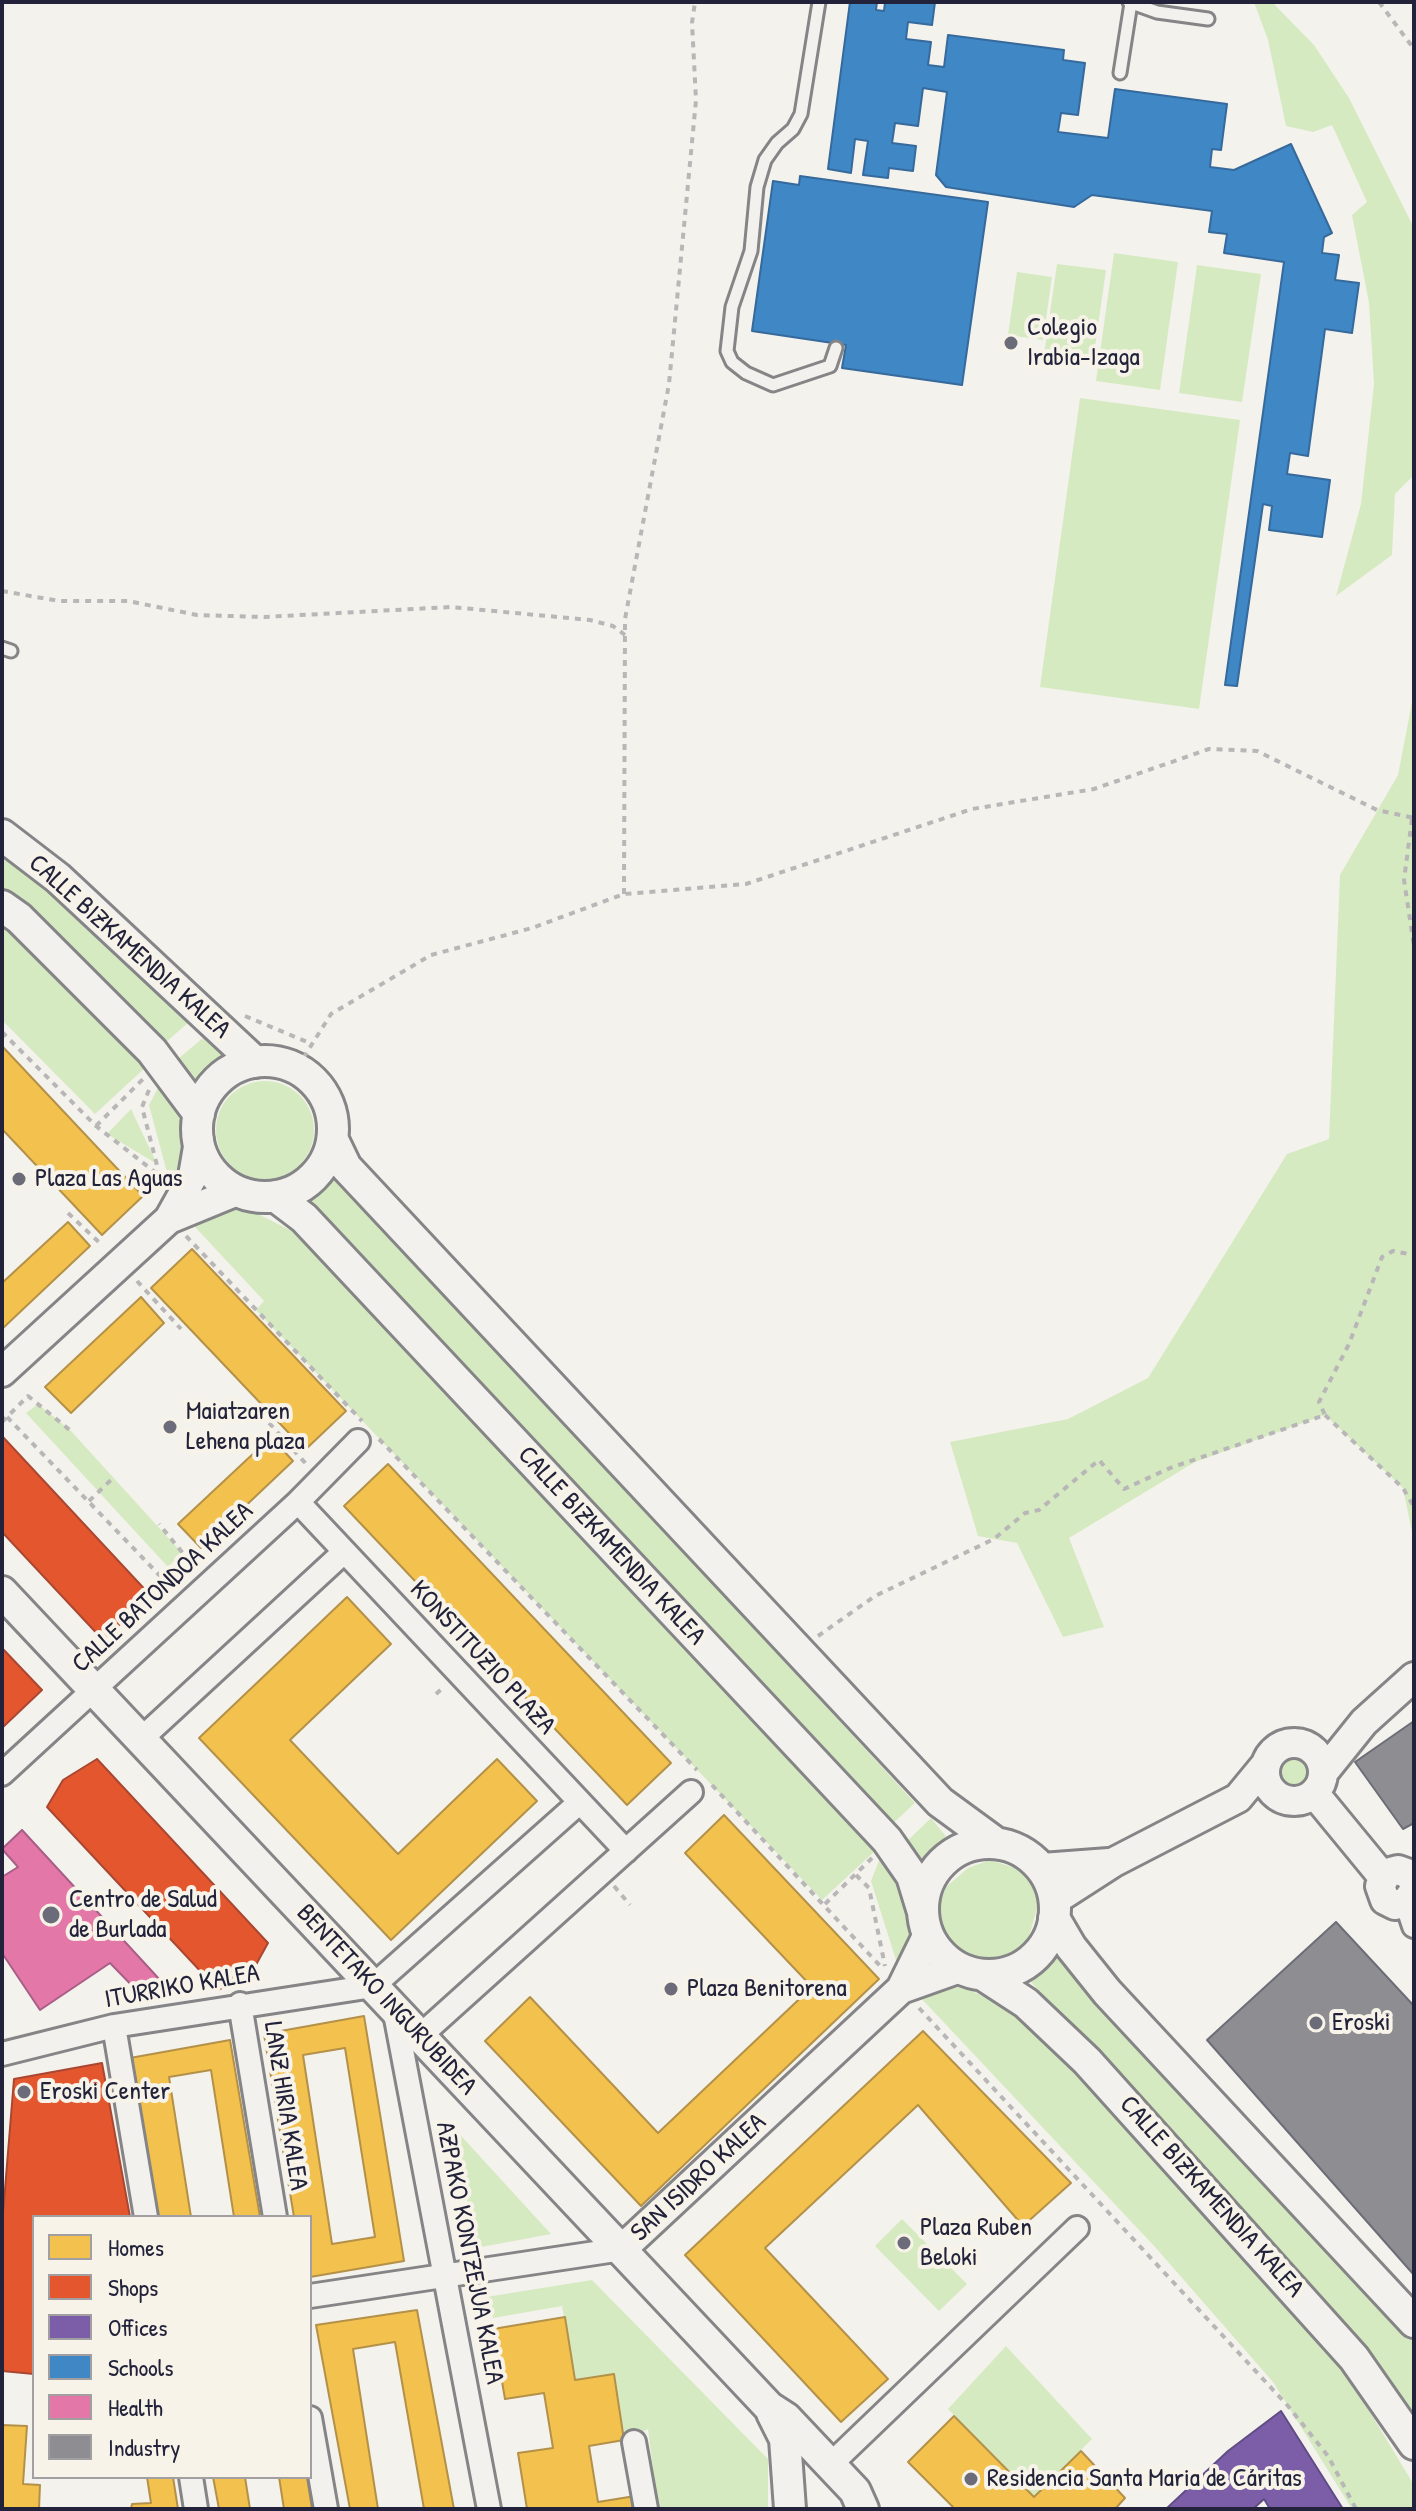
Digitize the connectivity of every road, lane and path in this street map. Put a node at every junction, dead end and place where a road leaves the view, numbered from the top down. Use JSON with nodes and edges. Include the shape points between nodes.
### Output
{"nodes":[{"id":1,"x":695,"y":2,"type":"edge"},
{"id":2,"x":819,"y":2,"type":"edge"},
{"id":3,"x":1379,"y":2,"type":"edge"},
{"id":4,"x":1130,"y":3,"type":"edge"},
{"id":5,"x":1208,"y":19,"type":"dead end"},
{"id":6,"x":1414,"y":49,"type":"edge"},
{"id":7,"x":1120,"y":73,"type":"dead end"},
{"id":8,"x":836,"y":348,"type":"dead end"},
{"id":9,"x":2,"y":591,"type":"edge"},
{"id":10,"x":625,"y":635,"type":"junction"},
{"id":11,"x":1413,"y":818,"type":"edge"},
{"id":12,"x":2,"y":835,"type":"edge"},
{"id":13,"x":624,"y":894,"type":"junction"},
{"id":14,"x":2,"y":906,"type":"edge"},
{"id":15,"x":1414,"y":946,"type":"edge"},
{"id":16,"x":209,"y":1019,"type":"junction"},
{"id":17,"x":2,"y":1032,"type":"edge"},
{"id":18,"x":304,"y":1056,"type":"junction"},
{"id":19,"x":161,"y":1061,"type":"junction"},
{"id":20,"x":255,"y":1062,"type":"junction"},
{"id":21,"x":96,"y":1126,"type":"junction"},
{"id":22,"x":199,"y":1127,"type":"junction"},
{"id":23,"x":333,"y":1140,"type":"junction"},
{"id":24,"x":160,"y":1176,"type":"junction"},
{"id":25,"x":237,"y":1191,"type":"junction"},
{"id":26,"x":275,"y":1196,"type":"junction"},
{"id":27,"x":68,"y":1213,"type":"dead end"},
{"id":28,"x":169,"y":1219,"type":"junction"},
{"id":29,"x":1414,"y":1255,"type":"edge"},
{"id":30,"x":121,"y":1262,"type":"junction"},
{"id":31,"x":181,"y":1329,"type":"dead end"},
{"id":32,"x":2,"y":1372,"type":"edge"},
{"id":33,"x":1325,"y":1415,"type":"junction"},
{"id":34,"x":7,"y":1417,"type":"junction"},
{"id":35,"x":2,"y":1422,"type":"edge"},
{"id":36,"x":269,"y":1423,"type":"dead end"},
{"id":37,"x":71,"y":1431,"type":"dead end"},
{"id":38,"x":358,"y":1441,"type":"dead end"},
{"id":39,"x":114,"y":1477,"type":"dead end"},
{"id":40,"x":320,"y":1479,"type":"junction"},
{"id":41,"x":89,"y":1501,"type":"junction"},
{"id":42,"x":298,"y":1502,"type":"junction"},
{"id":43,"x":1414,"y":1507,"type":"edge"},
{"id":44,"x":159,"y":1524,"type":"dead end"},
{"id":45,"x":344,"y":1552,"type":"junction"},
{"id":46,"x":2,"y":1592,"type":"edge"},
{"id":47,"x":824,"y":1631,"type":"dead end"},
{"id":48,"x":1414,"y":1677,"type":"edge"},
{"id":49,"x":93,"y":1690,"type":"junction"},
{"id":50,"x":140,"y":1740,"type":"junction"},
{"id":51,"x":1266,"y":1764,"type":"junction"},
{"id":52,"x":1316,"y":1772,"type":"junction"},
{"id":53,"x":2,"y":1774,"type":"edge"},
{"id":54,"x":701,"y":1783,"type":"junction"},
{"id":55,"x":1238,"y":1798,"type":"junction"},
{"id":56,"x":1284,"y":1800,"type":"junction"},
{"id":57,"x":580,"y":1802,"type":"junction"},
{"id":58,"x":996,"y":1843,"type":"junction"},
{"id":59,"x":626,"y":1851,"type":"junction"},
{"id":60,"x":877,"y":1853,"type":"dead end"},
{"id":61,"x":1114,"y":1862,"type":"junction"},
{"id":62,"x":1042,"y":1868,"type":"junction"},
{"id":63,"x":856,"y":1875,"type":"junction"},
{"id":64,"x":1412,"y":1893,"type":"edge"},
{"id":65,"x":825,"y":1904,"type":"junction"},
{"id":66,"x":1055,"y":1909,"type":"junction"},
{"id":67,"x":925,"y":1923,"type":"junction"},
{"id":68,"x":972,"y":1972,"type":"junction"},
{"id":69,"x":373,"y":1986,"type":"junction"},
{"id":70,"x":901,"y":1989,"type":"junction"},
{"id":71,"x":240,"y":2004,"type":"junction"},
{"id":72,"x":394,"y":2008,"type":"junction"},
{"id":73,"x":114,"y":2026,"type":"junction"},
{"id":74,"x":420,"y":2036,"type":"junction"},
{"id":75,"x":2,"y":2054,"type":"edge"},
{"id":76,"x":146,"y":2215,"type":"edge"},
{"id":77,"x":275,"y":2215,"type":"edge"},
{"id":78,"x":1077,"y":2228,"type":"dead end"},
{"id":79,"x":622,"y":2249,"type":"junction"},
{"id":80,"x":445,"y":2274,"type":"junction"},
{"id":81,"x":312,"y":2296,"type":"edge"},
{"id":82,"x":1414,"y":2322,"type":"edge"},
{"id":83,"x":769,"y":2407,"type":"junction"},
{"id":84,"x":312,"y":2429,"type":"edge"},
{"id":85,"x":634,"y":2442,"type":"dead end"},
{"id":86,"x":1414,"y":2444,"type":"edge"},
{"id":87,"x":830,"y":2465,"type":"junction"},
{"id":88,"x":191,"y":2479,"type":"edge"},
{"id":89,"x":196,"y":2509,"type":"edge"},
{"id":90,"x":326,"y":2509,"type":"edge"},
{"id":91,"x":489,"y":2509,"type":"edge"},
{"id":92,"x":646,"y":2509,"type":"edge"},
{"id":93,"x":790,"y":2509,"type":"edge"},
{"id":94,"x":863,"y":2509,"type":"edge"},
{"id":95,"x":1356,"y":2509,"type":"edge"}],
"edges":[{"from":1,"to":10,"type":"path","via":[[696,100],[669,384]]},
{"from":2,"to":8,"type":"lane","via":[[801,114],[765,160],[757,187],[751,251],[732,307],[727,351],[746,373],[773,385],[830,366]]},
{"from":3,"to":6,"type":"path"},
{"from":4,"to":5,"type":"lane"},
{"from":4,"to":7,"type":"lane"},
{"from":9,"to":10,"type":"path","via":[[59,601],[128,601],[197,615],[264,617],[451,607],[590,620]]},
{"from":10,"to":13,"type":"path"},
{"from":11,"to":13,"type":"path","via":[[1377,810],[1257,751],[1209,749],[1094,789],[972,809],[746,884]]},
{"from":11,"to":15,"type":"path","via":[[1404,880]]},
{"from":12,"to":16,"type":"main road","name":"CALLE BIZKAMENDIA KALEA","via":[[58,878]]},
{"from":13,"to":18,"type":"path","via":[[532,928],[431,955],[331,1014]]},
{"from":14,"to":19,"type":"main road","name":"CALLE BIZKAMENDIA KALEA"},
{"from":16,"to":18,"type":"path","via":[[225,1003],[286,1036]]},
{"from":16,"to":20,"type":"main road","name":"CALLE BIZKAMENDIA KALEA"},
{"from":17,"to":21,"type":"path"},
{"from":18,"to":20,"type":"main road"},
{"from":18,"to":23,"type":"main road","via":[[326,1098]]},
{"from":19,"to":21,"type":"path"},
{"from":19,"to":22,"type":"main road","name":"CALLE BIZKAMENDIA KALEA"},
{"from":19,"to":24,"type":"path","via":[[142,1107]]},
{"from":20,"to":22,"type":"main road","via":[[219,1079],[207,1095]]},
{"from":21,"to":24,"type":"path"},
{"from":22,"to":25,"type":"main road","via":[[206,1162]]},
{"from":22,"to":28,"type":"street","via":[[193,1176]]},
{"from":23,"to":26,"type":"main road","via":[[313,1178]]},
{"from":23,"to":58,"type":"main road","via":[[346,1167],[940,1802]]},
{"from":24,"to":28,"type":"path"},
{"from":25,"to":26,"type":"main road"},
{"from":25,"to":28,"type":"street"},
{"from":26,"to":67,"type":"main road","name":"CALLE BIZKAMENDIA KALEA","via":[[304,1218],[887,1840],[912,1876]]},
{"from":27,"to":30,"type":"path"},
{"from":28,"to":30,"type":"street"},
{"from":28,"to":54,"type":"path"},
{"from":29,"to":33,"type":"path","via":[[1393,1251],[1382,1257],[1349,1344],[1319,1402]]},
{"from":30,"to":31,"type":"path"},
{"from":30,"to":32,"type":"street"},
{"from":33,"to":43,"type":"path","via":[[1403,1488]]},
{"from":33,"to":47,"type":"path","via":[[1124,1489],[1099,1460],[994,1539],[875,1596]]},
{"from":34,"to":35,"type":"path"},
{"from":34,"to":37,"type":"path","via":[[28,1396]]},
{"from":34,"to":41,"type":"path"},
{"from":36,"to":40,"type":"path"},
{"from":38,"to":40,"type":"street","name":"CALLE BATONDOA KALEA"},
{"from":39,"to":41,"type":"path"},
{"from":40,"to":42,"type":"street","name":"CALLE BATONDOA KALEA"},
{"from":41,"to":44,"type":"path","via":[[164,1580],[186,1557]]},
{"from":42,"to":45,"type":"street","name":"KONSTITUZIO PLAZA"},
{"from":42,"to":49,"type":"street","name":"CALLE BATONDOA KALEA"},
{"from":45,"to":50,"type":"street"},
{"from":45,"to":57,"type":"street","name":"KONSTITUZIO PLAZA"},
{"from":46,"to":49,"type":"main road","name":"BENTETAKO INGURUBIDEA"},
{"from":48,"to":52,"type":"street"},
{"from":49,"to":50,"type":"main road","name":"BENTETAKO INGURUBIDEA"},
{"from":49,"to":53,"type":"street","name":"CALLE BATONDOA KALEA"},
{"from":50,"to":69,"type":"main road","name":"BENTETAKO INGURUBIDEA"},
{"from":51,"to":52,"type":"street","via":[[1277,1749],[1294,1743]]},
{"from":51,"to":55,"type":"street"},
{"from":51,"to":56,"type":"street","via":[[1266,1782]]},
{"from":52,"to":56,"type":"street","via":[[1300,1801]]},
{"from":52,"to":64,"type":"street","via":[[1383,1877],[1398,1870]]},
{"from":54,"to":59,"type":"street"},
{"from":54,"to":65,"type":"path"},
{"from":55,"to":56,"type":"street"},
{"from":55,"to":61,"type":"street"},
{"from":57,"to":59,"type":"street","name":"KONSTITUZIO PLAZA"},
{"from":57,"to":69,"type":"street"},
{"from":58,"to":62,"type":"main road","via":[[1014,1847]]},
{"from":58,"to":67,"type":"main road","via":[[974,1844],[953,1853],[936,1869],[925,1889]]},
{"from":59,"to":74,"type":"street"},
{"from":60,"to":63,"type":"path"},
{"from":61,"to":62,"type":"street"},
{"from":61,"to":66,"type":"street"},
{"from":62,"to":66,"type":"main road"},
{"from":63,"to":65,"type":"path"},
{"from":63,"to":65,"type":"path","via":[[869,1888],[886,1973]]},
{"from":66,"to":68,"type":"main road","via":[[1049,1937],[1022,1967],[1003,1974]]},
{"from":66,"to":82,"type":"main road","via":[[1071,1947],[1107,1992]]},
{"from":67,"to":68,"type":"main road","via":[[946,1960]]},
{"from":67,"to":70,"type":"street","name":"SAN ISIDRO KALEA"},
{"from":68,"to":70,"type":"street","name":"SAN ISIDRO KALEA"},
{"from":68,"to":86,"type":"main road","name":"CALLE BIZKAMENDIA KALEA","via":[[1026,2003],[1087,2061],[1354,2358]]},
{"from":69,"to":71,"type":"street","name":"ITURRIKO KALEA"},
{"from":69,"to":72,"type":"main road","name":"BENTETAKO INGURUBIDEA"},
{"from":70,"to":79,"type":"street","name":"SAN ISIDRO KALEA"},
{"from":70,"to":95,"type":"path","via":[[1288,2406],[1328,2456]]},
{"from":71,"to":73,"type":"street","name":"ITURRIKO KALEA"},
{"from":71,"to":77,"type":"street","name":"LANZ HIRIA KALEA"},
{"from":72,"to":74,"type":"main road","name":"BENTETAKO INGURUBIDEA"},
{"from":72,"to":80,"type":"street","name":"AZPAKO KONTZEJUA KALEA"},
{"from":73,"to":75,"type":"street","name":"ITURRIKO KALEA"},
{"from":73,"to":76,"type":"street"},
{"from":74,"to":79,"type":"main road","name":"BENTETAKO INGURUBIDEA"},
{"from":78,"to":87,"type":"street"},
{"from":79,"to":80,"type":"street","name":"SAN ISIDRO KALEA"},
{"from":79,"to":83,"type":"main road","name":"BENTETAKO INGURUBIDEA"},
{"from":80,"to":81,"type":"street","name":"SAN ISIDRO KALEA"},
{"from":80,"to":91,"type":"street","name":"AZPAKO KONTZEJUA KALEA"},
{"from":83,"to":87,"type":"main road","name":"BENTETAKO INGURUBIDEA"},
{"from":83,"to":93,"type":"main road","name":"BENTETAKO INGURUBIDEA","via":[[785,2439]]},
{"from":84,"to":90,"type":"street"},
{"from":85,"to":92,"type":"street"},
{"from":87,"to":94,"type":"main road","name":"BENTETAKO INGURUBIDEA","via":[[855,2491]]},
{"from":88,"to":89,"type":"street"}]}
